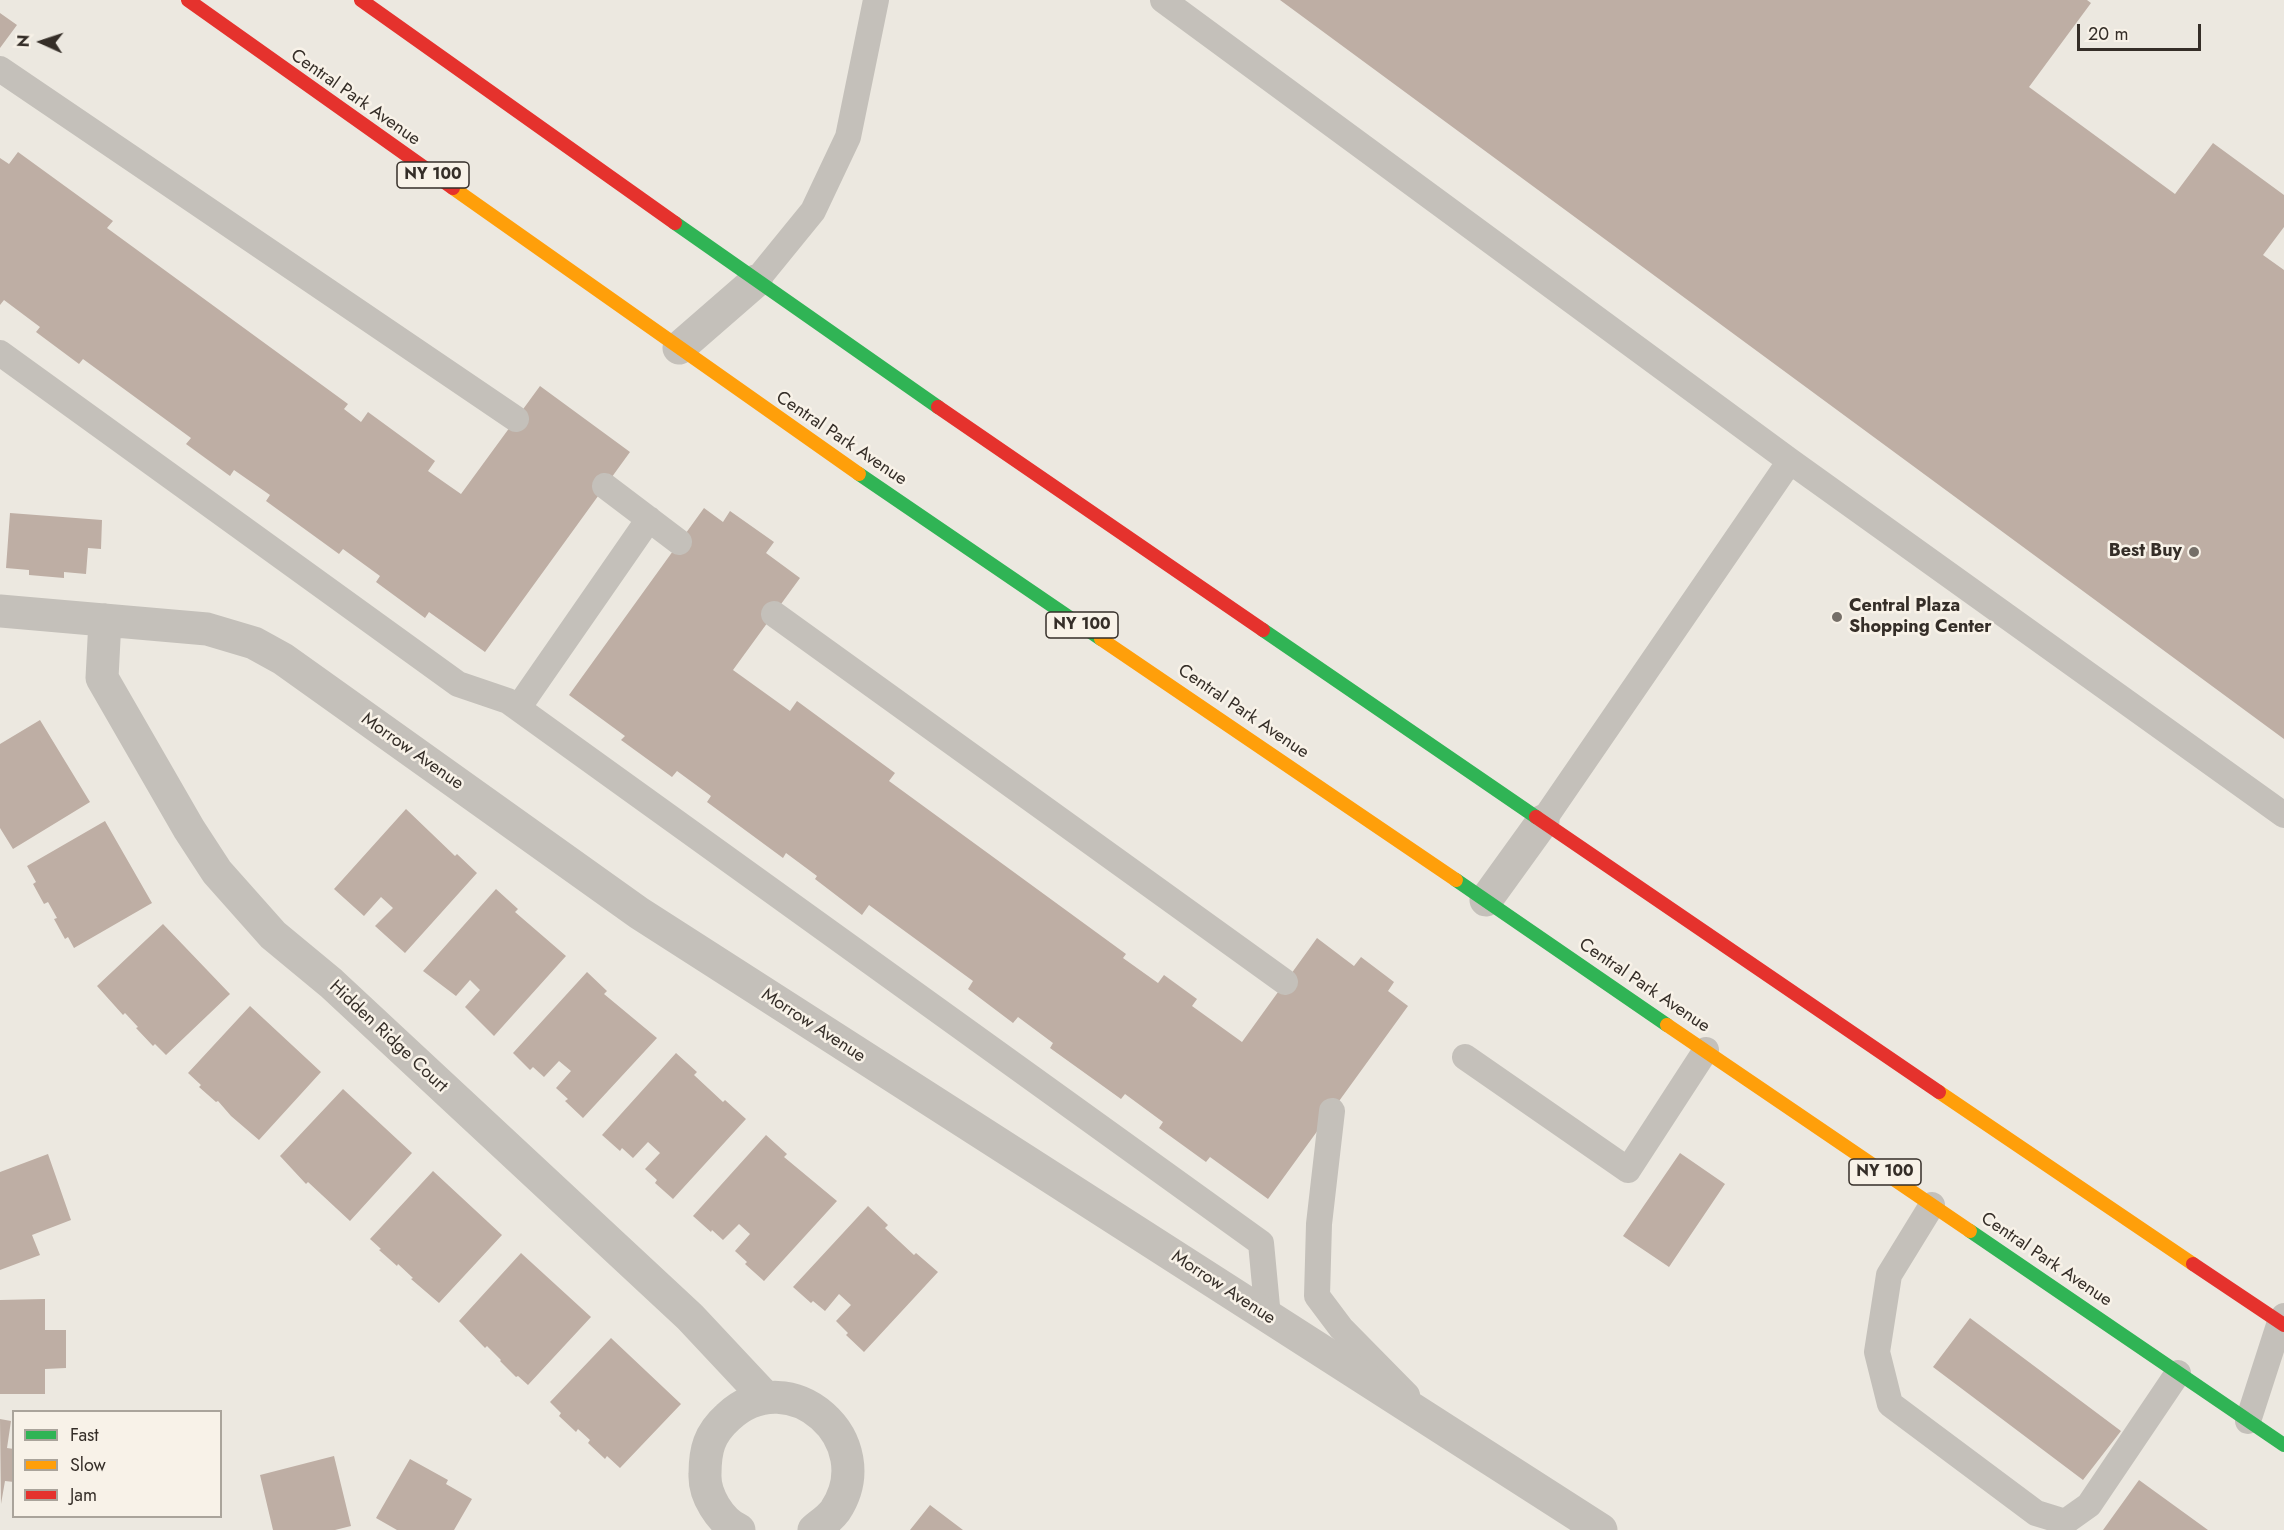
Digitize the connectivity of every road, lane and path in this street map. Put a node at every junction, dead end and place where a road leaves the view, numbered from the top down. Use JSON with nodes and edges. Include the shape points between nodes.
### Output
{"nodes":[{"id":1,"x":188,"y":0,"type":"edge"},
{"id":2,"x":361,"y":0,"type":"edge"},
{"id":3,"x":876,"y":0,"type":"edge"},
{"id":4,"x":1163,"y":0,"type":"edge"},
{"id":5,"x":0,"y":69,"type":"edge"},
{"id":6,"x":756,"y":282,"type":"junction"},
{"id":7,"x":679,"y":348,"type":"junction"},
{"id":8,"x":0,"y":353,"type":"edge"},
{"id":9,"x":516,"y":419,"type":"dead end"},
{"id":10,"x":1790,"y":461,"type":"junction"},
{"id":11,"x":605,"y":486,"type":"dead end"},
{"id":12,"x":650,"y":519,"type":"junction"},
{"id":13,"x":680,"y":542,"type":"dead end"},
{"id":14,"x":0,"y":611,"type":"edge"},
{"id":15,"x":774,"y":614,"type":"dead end"},
{"id":16,"x":105,"y":620,"type":"junction"},
{"id":17,"x":518,"y":708,"type":"junction"},
{"id":18,"x":2284,"y":815,"type":"edge"},
{"id":19,"x":1543,"y":821,"type":"junction"},
{"id":20,"x":1486,"y":900,"type":"junction"},
{"id":21,"x":1285,"y":982,"type":"dead end"},
{"id":22,"x":1706,"y":1050,"type":"junction"},
{"id":23,"x":1465,"y":1057,"type":"dead end"},
{"id":24,"x":1332,"y":1111,"type":"dead end"},
{"id":25,"x":1932,"y":1205,"type":"junction"},
{"id":26,"x":1268,"y":1317,"type":"junction"},
{"id":27,"x":2283,"y":1321,"type":"edge"},
{"id":28,"x":2178,"y":1373,"type":"junction"},
{"id":29,"x":765,"y":1397,"type":"junction"},
{"id":30,"x":2248,"y":1421,"type":"junction"},
{"id":31,"x":1434,"y":1423,"type":"junction"},
{"id":32,"x":2284,"y":1445,"type":"edge"},
{"id":33,"x":739,"y":1530,"type":"edge"},
{"id":34,"x":814,"y":1530,"type":"edge"},
{"id":35,"x":1601,"y":1530,"type":"edge"}],
"edges":[{"from":1,"to":7,"type":"main road","name":"Central Park Avenue","number":"NY 100"},
{"from":2,"to":6,"type":"main road"},
{"from":3,"to":6,"type":"lane","via":[[848,137],[813,211]]},
{"from":4,"to":10,"type":"lane"},
{"from":5,"to":9,"type":"lane"},
{"from":6,"to":7,"type":"street"},
{"from":6,"to":19,"type":"main road"},
{"from":7,"to":20,"type":"main road","name":"Central Park Avenue","number":"NY 100"},
{"from":8,"to":17,"type":"lane","via":[[458,684]]},
{"from":10,"to":18,"type":"lane"},
{"from":10,"to":19,"type":"lane"},
{"from":11,"to":12,"type":"lane"},
{"from":12,"to":13,"type":"lane"},
{"from":12,"to":17,"type":"lane"},
{"from":14,"to":16,"type":"street","name":"Morrow Avenue"},
{"from":15,"to":21,"type":"lane"},
{"from":16,"to":26,"type":"street","name":"Morrow Avenue","via":[[207,629],[254,643],[283,659],[639,913]]},
{"from":16,"to":29,"type":"street","name":"Hidden Ridge Court","via":[[102,678],[217,872],[273,935],[331,983],[690,1317]]},
{"from":17,"to":26,"type":"lane","via":[[1261,1243]]},
{"from":19,"to":20,"type":"street"},
{"from":19,"to":27,"type":"main road"},
{"from":20,"to":22,"type":"main road","name":"Central Park Avenue","number":"NY 100"},
{"from":22,"to":23,"type":"lane","via":[[1628,1170]]},
{"from":22,"to":25,"type":"main road","name":"Central Park Avenue","number":"NY 100"},
{"from":24,"to":31,"type":"lane","via":[[1318,1224],[1317,1296],[1341,1328]]},
{"from":25,"to":28,"type":"main road","name":"Central Park Avenue","number":"NY 100"},
{"from":25,"to":28,"type":"lane","via":[[1888,1275],[1877,1352],[1890,1404],[2036,1513],[2065,1522],[2089,1505]]},
{"from":26,"to":31,"type":"street","name":"Morrow Avenue"},
{"from":27,"to":30,"type":"lane"},
{"from":28,"to":30,"type":"main road","name":"Central Park Avenue","number":"NY 100"},
{"from":29,"to":33,"type":"street","via":[[738,1407],[718,1426],[705,1451],[705,1480],[714,1506]]},
{"from":29,"to":34,"type":"street","via":[[794,1399],[819,1410],[838,1431],[847,1458],[846,1487],[834,1512]]},
{"from":30,"to":32,"type":"main road","name":"Central Park Avenue","number":"NY 100"},
{"from":31,"to":35,"type":"street","name":"Morrow Avenue"}]}
